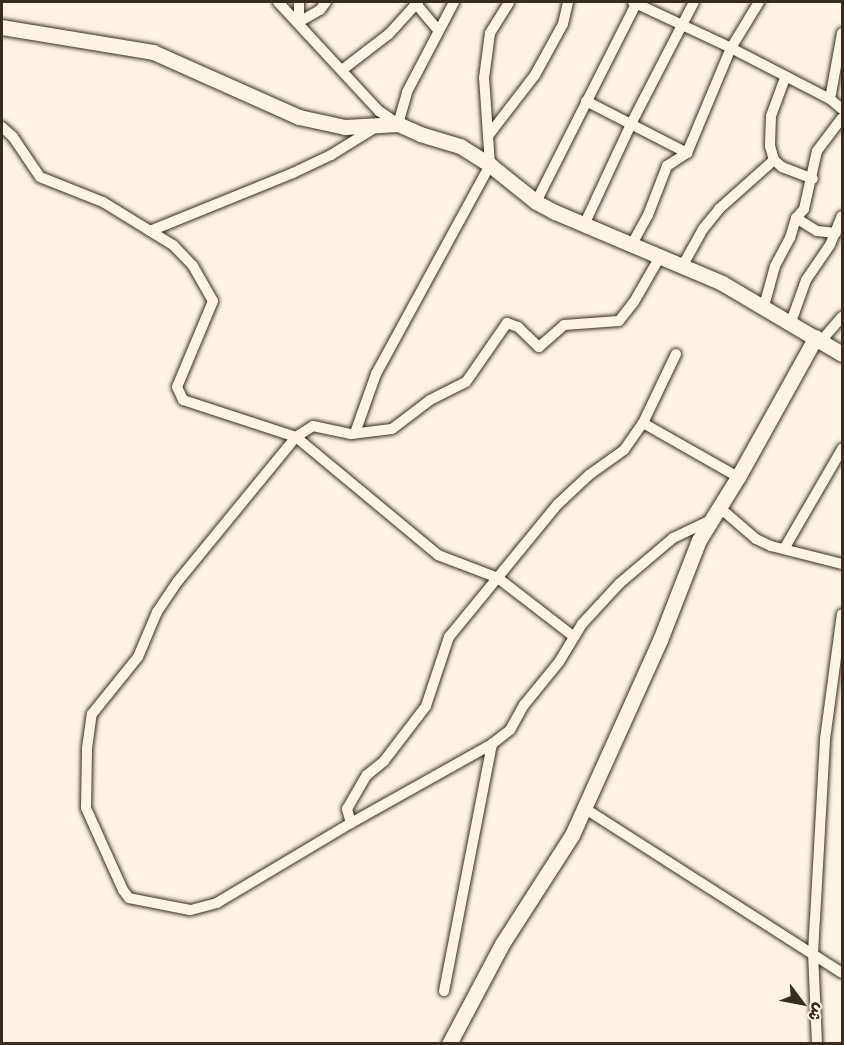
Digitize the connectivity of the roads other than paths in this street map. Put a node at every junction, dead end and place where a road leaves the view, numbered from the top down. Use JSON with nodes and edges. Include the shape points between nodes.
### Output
{"nodes":[{"id":1,"x":278,"y":2,"type":"edge"},
{"id":2,"x":299,"y":2,"type":"edge"},
{"id":3,"x":326,"y":2,"type":"edge"},
{"id":4,"x":454,"y":2,"type":"edge"},
{"id":5,"x":508,"y":2,"type":"edge"},
{"id":6,"x":568,"y":2,"type":"edge"},
{"id":7,"x":635,"y":2,"type":"edge"},
{"id":8,"x":694,"y":2,"type":"edge"},
{"id":9,"x":759,"y":2,"type":"edge"},
{"id":10,"x":417,"y":3,"type":"edge"},
{"id":11,"x":299,"y":22,"type":"junction"},
{"id":12,"x":680,"y":25,"type":"junction"},
{"id":13,"x":2,"y":27,"type":"edge"},
{"id":14,"x":438,"y":30,"type":"junction"},
{"id":15,"x":843,"y":33,"type":"edge"},
{"id":16,"x":731,"y":48,"type":"junction"},
{"id":17,"x":342,"y":70,"type":"junction"},
{"id":18,"x":785,"y":78,"type":"junction"},
{"id":19,"x":830,"y":99,"type":"junction"},
{"id":20,"x":586,"y":101,"type":"junction"},
{"id":21,"x":843,"y":109,"type":"edge"},
{"id":22,"x":843,"y":118,"type":"edge"},
{"id":23,"x":391,"y":123,"type":"junction"},
{"id":24,"x":631,"y":124,"type":"junction"},
{"id":25,"x":2,"y":127,"type":"edge"},
{"id":26,"x":488,"y":136,"type":"junction"},
{"id":27,"x":687,"y":153,"type":"junction"},
{"id":28,"x":774,"y":160,"type":"junction"},
{"id":29,"x":490,"y":165,"type":"junction"},
{"id":30,"x":813,"y":179,"type":"junction"},
{"id":31,"x":536,"y":202,"type":"junction"},
{"id":32,"x":843,"y":216,"type":"edge"},
{"id":33,"x":796,"y":218,"type":"junction"},
{"id":34,"x":584,"y":225,"type":"junction"},
{"id":35,"x":150,"y":231,"type":"junction"},
{"id":36,"x":836,"y":233,"type":"junction"},
{"id":37,"x":632,"y":244,"type":"junction"},
{"id":38,"x":661,"y":255,"type":"junction"},
{"id":39,"x":683,"y":265,"type":"junction"},
{"id":40,"x":764,"y":306,"type":"junction"},
{"id":41,"x":843,"y":317,"type":"edge"},
{"id":42,"x":791,"y":322,"type":"junction"},
{"id":43,"x":819,"y":339,"type":"junction"},
{"id":44,"x":676,"y":354,"type":"dead end"},
{"id":45,"x":843,"y":354,"type":"edge"},
{"id":46,"x":643,"y":423,"type":"junction"},
{"id":47,"x":355,"y":433,"type":"junction"},
{"id":48,"x":296,"y":437,"type":"junction"},
{"id":49,"x":843,"y":449,"type":"edge"},
{"id":50,"x":738,"y":477,"type":"junction"},
{"id":51,"x":715,"y":513,"type":"junction"},
{"id":52,"x":784,"y":549,"type":"junction"},
{"id":53,"x":843,"y":564,"type":"edge"},
{"id":54,"x":498,"y":578,"type":"junction"},
{"id":55,"x":843,"y":614,"type":"edge"},
{"id":56,"x":573,"y":636,"type":"junction"},
{"id":57,"x":492,"y":744,"type":"junction"},
{"id":58,"x":584,"y":808,"type":"junction"},
{"id":59,"x":351,"y":823,"type":"junction"},
{"id":60,"x":813,"y":954,"type":"junction"},
{"id":61,"x":843,"y":973,"type":"edge"},
{"id":62,"x":444,"y":991,"type":"dead end"},
{"id":63,"x":449,"y":1044,"type":"edge"},
{"id":64,"x":817,"y":1044,"type":"edge"}],
"edges":[{"from":1,"to":11,"type":"street"},
{"from":2,"to":11,"type":"street"},
{"from":3,"to":11,"type":"street"},
{"from":4,"to":14,"type":"street"},
{"from":5,"to":26,"type":"street","via":[[490,33],[484,78]]},
{"from":6,"to":26,"type":"street","via":[[560,31],[535,75]]},
{"from":7,"to":12,"type":"street"},
{"from":7,"to":20,"type":"street"},
{"from":8,"to":12,"type":"street"},
{"from":9,"to":16,"type":"street"},
{"from":10,"to":14,"type":"street"},
{"from":10,"to":17,"type":"street","via":[[389,34]]},
{"from":11,"to":17,"type":"street"},
{"from":12,"to":16,"type":"street"},
{"from":12,"to":24,"type":"street"},
{"from":13,"to":23,"type":"main road","via":[[153,52],[299,117],[330,125]]},
{"from":14,"to":23,"type":"street"},
{"from":15,"to":19,"type":"street"},
{"from":16,"to":18,"type":"street"},
{"from":16,"to":27,"type":"street"},
{"from":17,"to":23,"type":"street"},
{"from":18,"to":19,"type":"street"},
{"from":18,"to":28,"type":"street","via":[[768,132]]},
{"from":19,"to":21,"type":"street"},
{"from":20,"to":24,"type":"street"},
{"from":20,"to":31,"type":"street"},
{"from":22,"to":30,"type":"street","via":[[817,151]]},
{"from":23,"to":29,"type":"main road","via":[[460,146]]},
{"from":23,"to":35,"type":"street","via":[[293,172]]},
{"from":24,"to":27,"type":"street"},
{"from":24,"to":34,"type":"street"},
{"from":25,"to":35,"type":"street","via":[[40,177],[103,202]]},
{"from":26,"to":29,"type":"street"},
{"from":27,"to":37,"type":"street","via":[[667,166]]},
{"from":28,"to":30,"type":"street"},
{"from":28,"to":39,"type":"street","via":[[719,209]]},
{"from":29,"to":31,"type":"main road"},
{"from":29,"to":47,"type":"street","via":[[376,374]]},
{"from":30,"to":33,"type":"street","via":[[804,209]]},
{"from":31,"to":34,"type":"main road"},
{"from":32,"to":36,"type":"street"},
{"from":33,"to":36,"type":"street","via":[[817,231]]},
{"from":33,"to":40,"type":"street","via":[[775,266]]},
{"from":34,"to":37,"type":"main road"},
{"from":35,"to":48,"type":"street","via":[[173,245],[193,266],[213,301],[177,387],[183,400]]},
{"from":36,"to":42,"type":"street","via":[[806,280]]},
{"from":37,"to":38,"type":"main road"},
{"from":38,"to":39,"type":"main road"},
{"from":38,"to":47,"type":"street","via":[[619,321],[564,325],[539,347],[518,327],[507,323],[466,382],[430,400],[392,429]]},
{"from":39,"to":40,"type":"main road"},
{"from":40,"to":42,"type":"main road"},
{"from":41,"to":43,"type":"street"},
{"from":42,"to":43,"type":"main road"},
{"from":43,"to":45,"type":"main road"},
{"from":43,"to":50,"type":"main road"},
{"from":44,"to":46,"type":"street"},
{"from":46,"to":50,"type":"street"},
{"from":46,"to":54,"type":"street","via":[[624,450],[564,498]]},
{"from":47,"to":48,"type":"street","via":[[313,426]]},
{"from":48,"to":54,"type":"street","via":[[438,555]]},
{"from":48,"to":59,"type":"street","via":[[178,581],[157,612],[138,657],[92,714],[86,808],[129,898],[190,910],[217,903]]},
{"from":49,"to":52,"type":"street"},
{"from":50,"to":51,"type":"main road"},
{"from":51,"to":52,"type":"street","via":[[756,539]]},
{"from":51,"to":56,"type":"street","via":[[640,563]]},
{"from":51,"to":58,"type":"main road","via":[[699,540],[660,640]]},
{"from":52,"to":53,"type":"street"},
{"from":54,"to":56,"type":"street"},
{"from":54,"to":59,"type":"street","via":[[449,637],[426,706],[384,761],[367,775],[347,809]]},
{"from":55,"to":60,"type":"street","via":[[825,739]]},
{"from":56,"to":57,"type":"street","via":[[510,730]]},
{"from":57,"to":59,"type":"street"},
{"from":57,"to":62,"type":"street"},
{"from":58,"to":60,"type":"street"},
{"from":58,"to":63,"type":"main road","via":[[541,886],[502,944]]},
{"from":60,"to":61,"type":"street"},
{"from":60,"to":64,"type":"street"}]}
